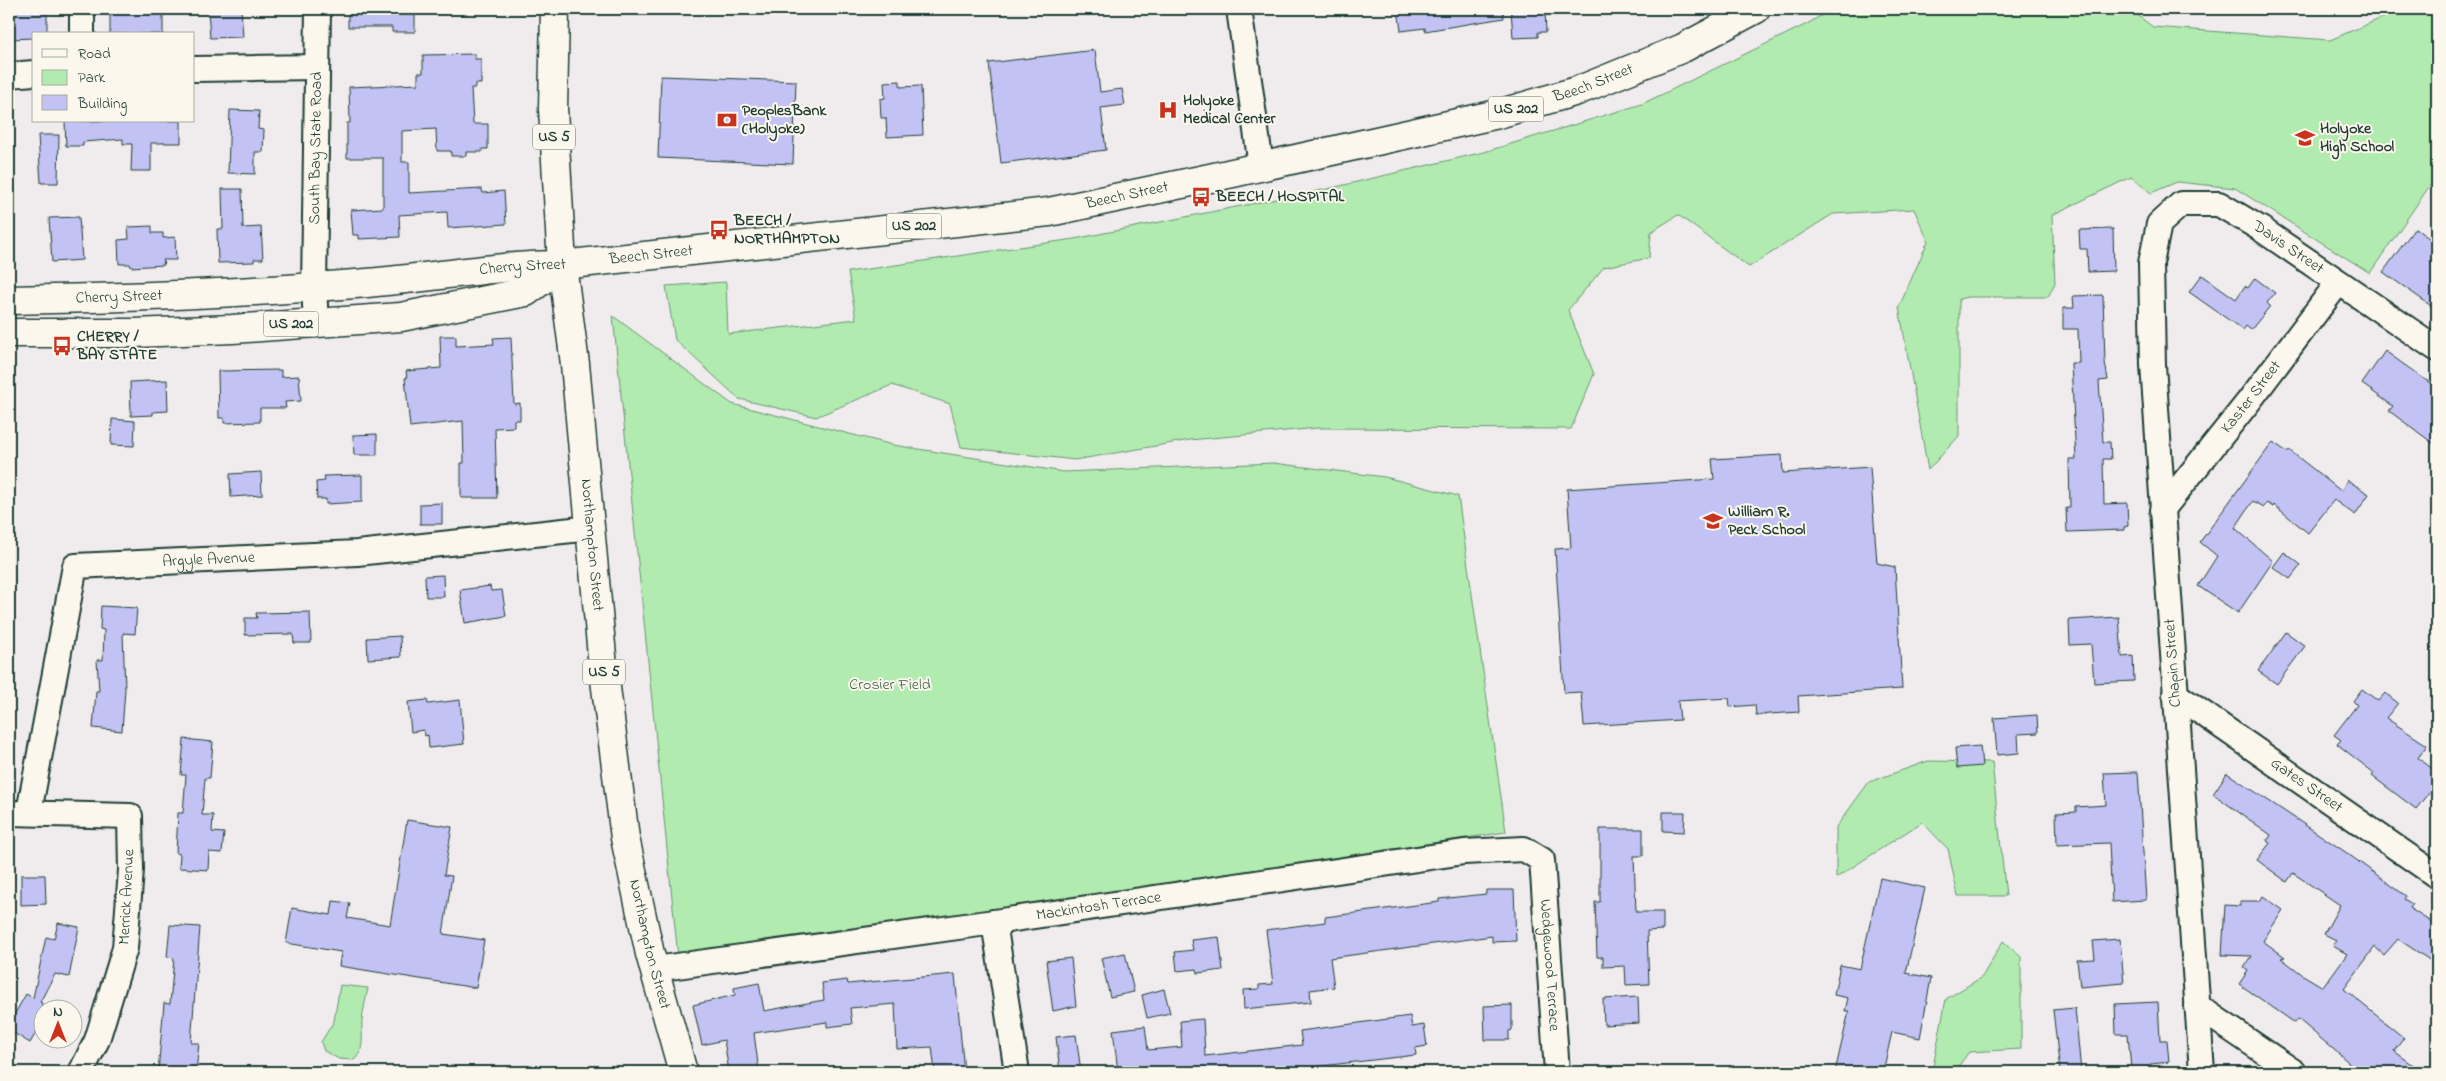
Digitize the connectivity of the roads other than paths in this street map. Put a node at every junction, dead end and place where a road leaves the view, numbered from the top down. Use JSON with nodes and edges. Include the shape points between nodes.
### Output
{"nodes":[{"id":1,"x":82,"y":9,"type":"edge"},
{"id":2,"x":318,"y":9,"type":"edge"},
{"id":3,"x":554,"y":9,"type":"edge"},
{"id":4,"x":1239,"y":9,"type":"edge"},
{"id":5,"x":1756,"y":9,"type":"edge"},
{"id":6,"x":82,"y":32,"type":"edge"},
{"id":7,"x":317,"y":66,"type":"junction"},
{"id":8,"x":195,"y":69,"type":"edge"},
{"id":9,"x":32,"y":73,"type":"edge"},
{"id":10,"x":9,"y":75,"type":"edge"},
{"id":11,"x":1261,"y":166,"type":"junction"},
{"id":12,"x":2152,"y":254,"type":"joint"},
{"id":13,"x":562,"y":265,"type":"junction"},
{"id":14,"x":2338,"y":283,"type":"junction"},
{"id":15,"x":314,"y":288,"type":"junction"},
{"id":16,"x":9,"y":300,"type":"edge"},
{"id":17,"x":316,"y":322,"type":"junction"},
{"id":18,"x":9,"y":333,"type":"edge"},
{"id":19,"x":2437,"y":350,"type":"edge"},
{"id":20,"x":2162,"y":510,"type":"junction"},
{"id":21,"x":591,"y":528,"type":"junction"},
{"id":22,"x":2175,"y":694,"type":"junction"},
{"id":23,"x":19,"y":813,"type":"edge"},
{"id":24,"x":1540,"y":859,"type":"joint"},
{"id":25,"x":2437,"y":876,"type":"edge"},
{"id":26,"x":994,"y":922,"type":"junction"},
{"id":27,"x":655,"y":969,"type":"junction"},
{"id":28,"x":2197,"y":1006,"type":"junction"},
{"id":29,"x":81,"y":1072,"type":"edge"},
{"id":30,"x":683,"y":1072,"type":"edge"},
{"id":31,"x":1017,"y":1072,"type":"edge"},
{"id":32,"x":1557,"y":1072,"type":"edge"},
{"id":33,"x":2202,"y":1072,"type":"edge"},
{"id":34,"x":2294,"y":1072,"type":"edge"}],
"edges":[{"from":1,"to":6,"type":"street"},
{"from":2,"to":7,"type":"street","name":"South Bay State Road"},
{"from":3,"to":13,"type":"main road","name":"Northampton Street","number":"US 5","via":[[553,109]]},
{"from":4,"to":11,"type":"street"},
{"from":5,"to":11,"type":"main road","name":"Beech Street","number":"US 202","via":[[1683,48],[1577,91],[1498,114]]},
{"from":7,"to":8,"type":"street"},
{"from":7,"to":15,"type":"street","name":"South Bay State Road"},
{"from":9,"to":10,"type":"street"},
{"from":11,"to":13,"type":"main road","name":"Beech Street","number":"US 202","via":[[1049,212]]},
{"from":12,"to":14,"type":"street","name":"Davis Street","via":[[2159,224],[2181,204],[2219,204]]},
{"from":12,"to":20,"type":"street","name":"Chapin Street","via":[[2153,365]]},
{"from":13,"to":15,"type":"main road","name":"Cherry Street","number":"US 202","via":[[524,265]]},
{"from":13,"to":17,"type":"main road","name":"Cherry Street","number":"US 202","via":[[526,292],[401,317]]},
{"from":13,"to":21,"type":"main road","name":"Northampton Street","number":"US 5"},
{"from":14,"to":19,"type":"street","name":"Davis Street"},
{"from":14,"to":20,"type":"street","name":"Kaster Street"},
{"from":15,"to":16,"type":"main road","name":"Cherry Street","number":"US 202"},
{"from":15,"to":17,"type":"street","name":"South Bay State Road"},
{"from":17,"to":18,"type":"main road","name":"Cherry Street","number":"US 202","via":[[135,333]]},
{"from":20,"to":22,"type":"street","name":"Chapin Street"},
{"from":21,"to":23,"type":"street","name":"Argyle Avenue","via":[[357,553],[75,566]]},
{"from":21,"to":27,"type":"main road","name":"Northampton Street","number":"US 5","via":[[602,656],[625,838]]},
{"from":22,"to":25,"type":"street","name":"Gates Street"},
{"from":22,"to":28,"type":"street","name":"Chapin Street"},
{"from":23,"to":29,"type":"street","name":"Merrick Avenue","via":[[130,816],[131,870],[125,948],[97,1040]]},
{"from":24,"to":26,"type":"street","name":"Mackintosh Terrace","via":[[1524,848],[1464,852]]},
{"from":24,"to":32,"type":"street","name":"Wedgewood Terrace"},
{"from":26,"to":27,"type":"street","name":"Mackintosh Terrace"},
{"from":26,"to":31,"type":"street"},
{"from":27,"to":30,"type":"main road","name":"Northampton Street","number":"US 5"},
{"from":28,"to":33,"type":"street","name":"Chapin Street"},
{"from":28,"to":34,"type":"street"}]}
